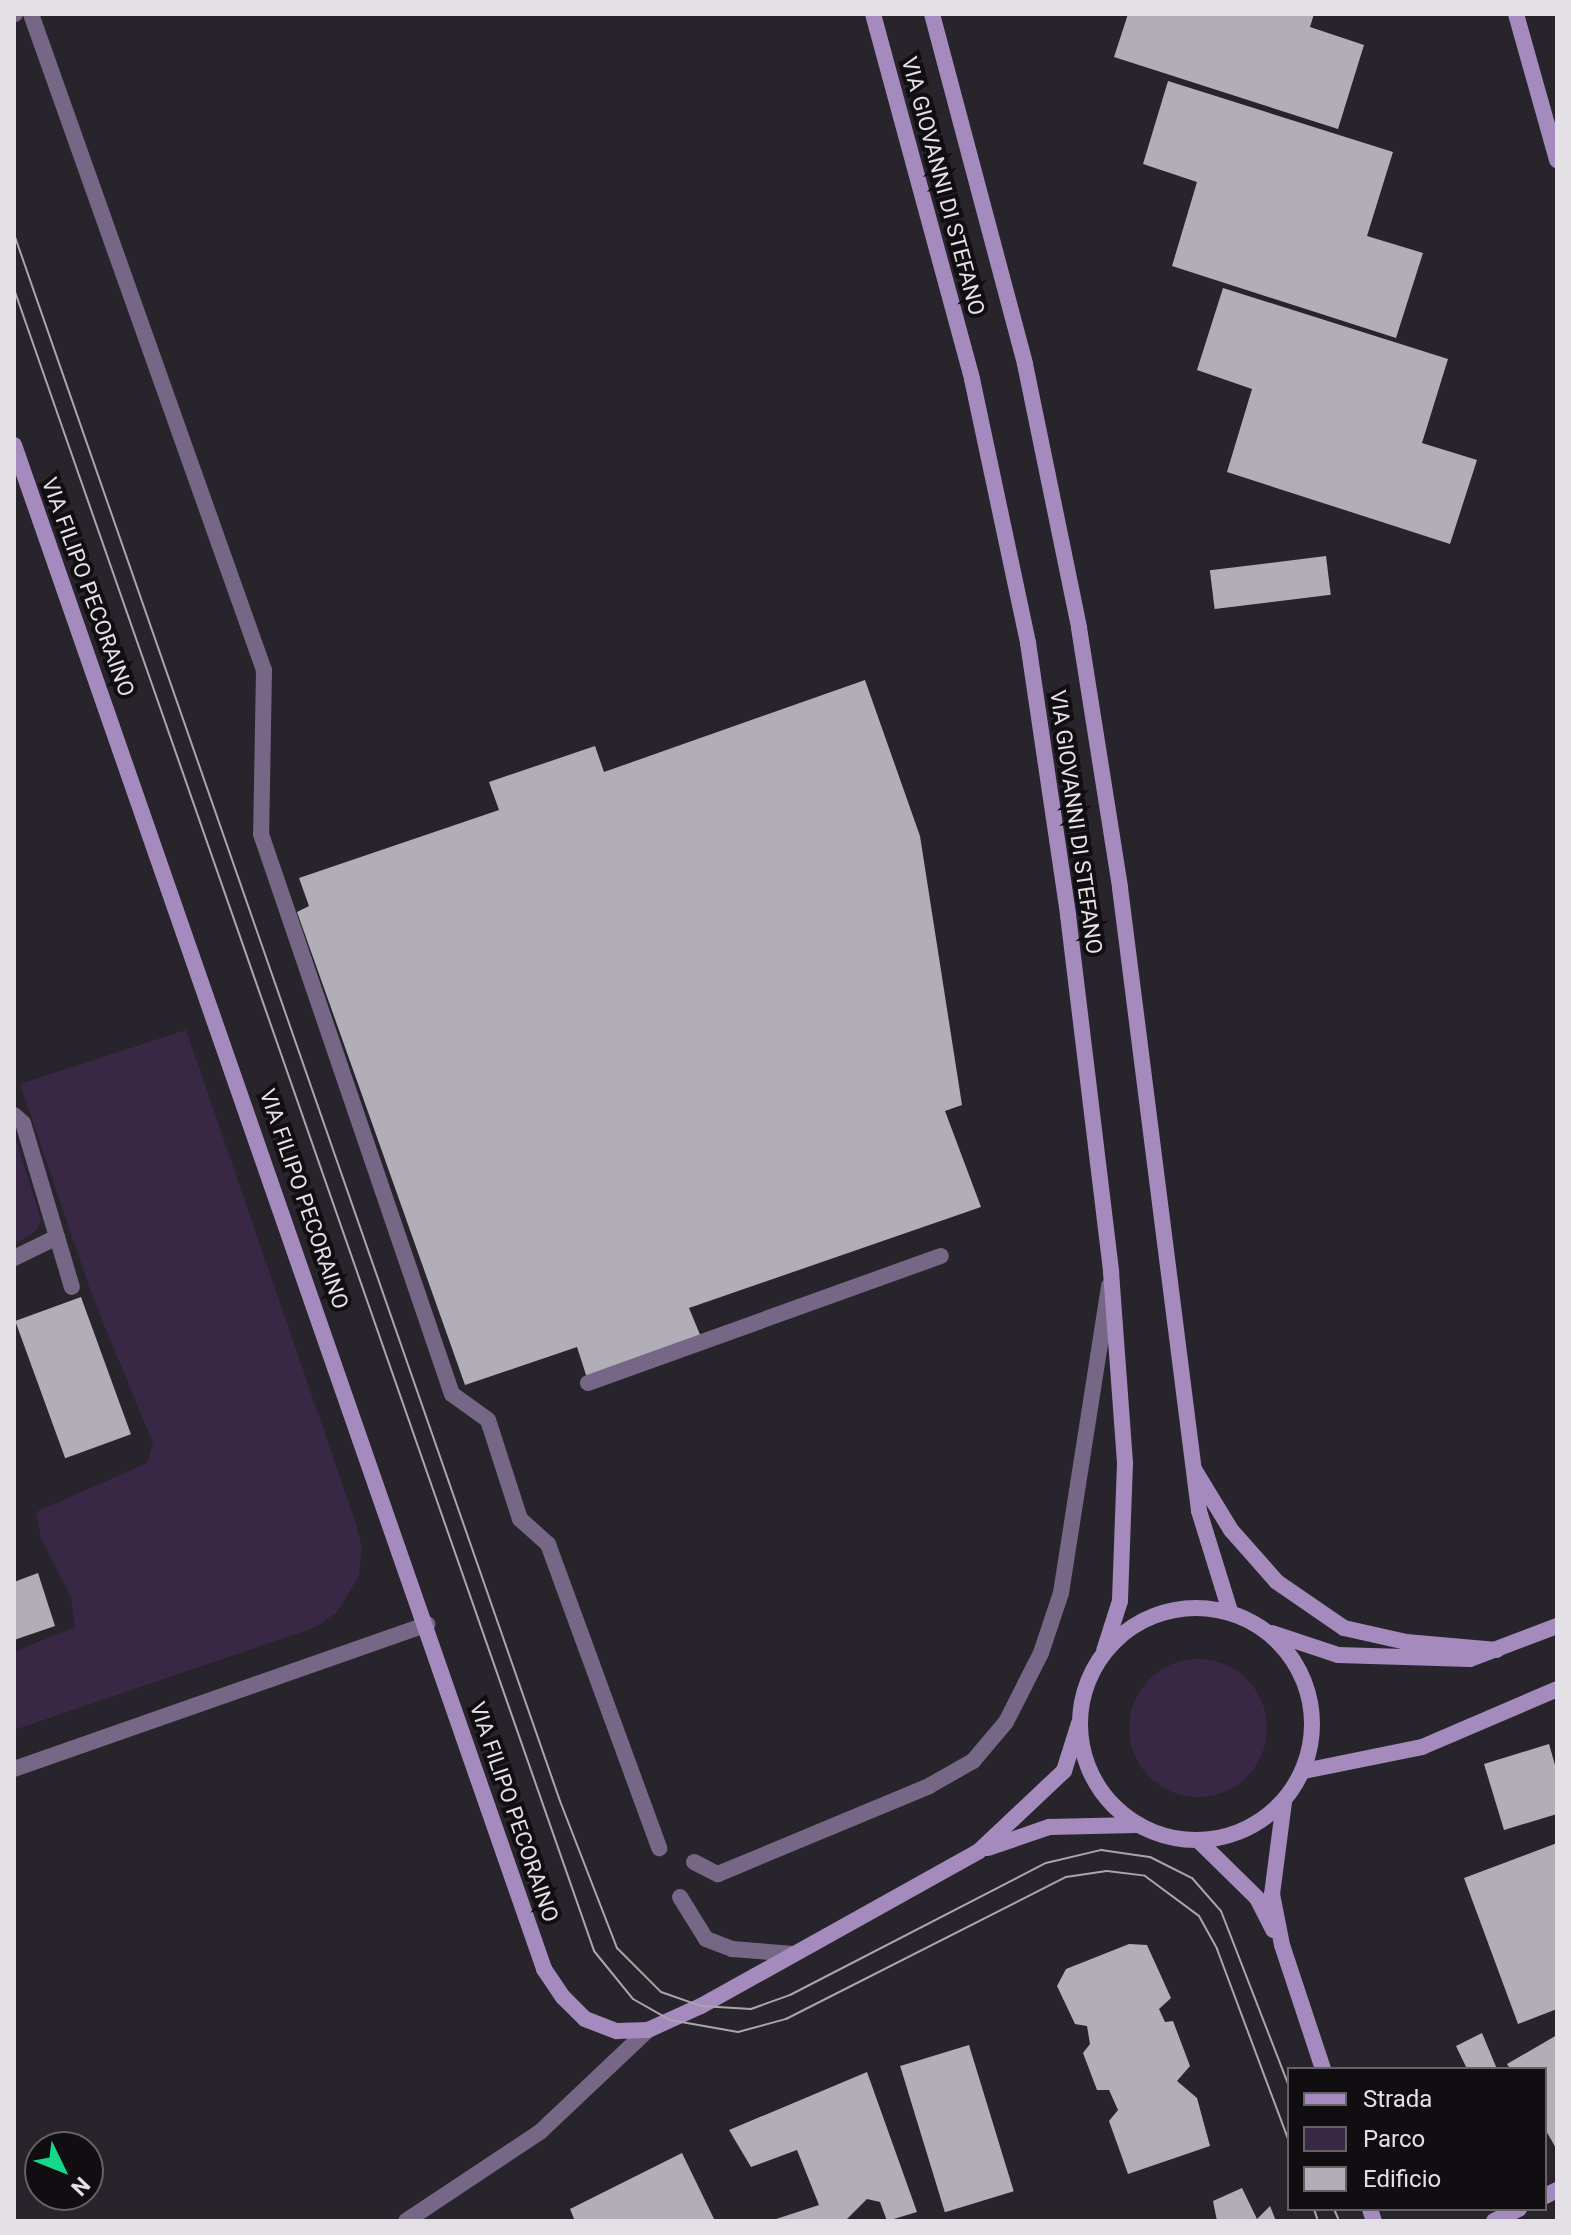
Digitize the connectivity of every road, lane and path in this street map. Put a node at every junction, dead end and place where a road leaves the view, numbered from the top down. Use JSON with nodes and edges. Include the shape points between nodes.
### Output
{"nodes":[{"id":1,"x":31,"y":14,"type":"edge"},
{"id":2,"x":873,"y":14,"type":"edge"},
{"id":3,"x":932,"y":14,"type":"edge"},
{"id":4,"x":1516,"y":14,"type":"edge"},
{"id":5,"x":1557,"y":160,"type":"edge"},
{"id":6,"x":14,"y":445,"type":"edge"},
{"id":7,"x":14,"y":1115,"type":"edge"},
{"id":8,"x":57,"y":1237,"type":"junction"},
{"id":9,"x":941,"y":1256,"type":"dead end"},
{"id":10,"x":14,"y":1258,"type":"edge"},
{"id":11,"x":1111,"y":1272,"type":"junction"},
{"id":12,"x":72,"y":1287,"type":"dead end"},
{"id":13,"x":588,"y":1383,"type":"dead end"},
{"id":14,"x":1192,"y":1465,"type":"junction"},
{"id":15,"x":1230,"y":1611,"type":"junction"},
{"id":16,"x":427,"y":1624,"type":"junction"},
{"id":17,"x":1557,"y":1626,"type":"edge"},
{"id":18,"x":1270,"y":1632,"type":"junction"},
{"id":19,"x":1497,"y":1650,"type":"junction"},
{"id":20,"x":1104,"y":1651,"type":"junction"},
{"id":21,"x":1557,"y":1689,"type":"edge"},
{"id":22,"x":1079,"y":1723,"type":"junction"},
{"id":23,"x":14,"y":1769,"type":"edge"},
{"id":24,"x":1304,"y":1771,"type":"junction"},
{"id":25,"x":1284,"y":1802,"type":"junction"},
{"id":26,"x":1136,"y":1825,"type":"junction"},
{"id":27,"x":1199,"y":1841,"type":"junction"},
{"id":28,"x":659,"y":1848,"type":"dead end"},
{"id":29,"x":979,"y":1851,"type":"junction"},
{"id":30,"x":694,"y":1862,"type":"dead end"},
{"id":31,"x":680,"y":1897,"type":"dead end"},
{"id":32,"x":1282,"y":1945,"type":"junction"},
{"id":33,"x":794,"y":1954,"type":"junction"},
{"id":34,"x":648,"y":2030,"type":"junction"},
{"id":35,"x":1322,"y":2067,"type":"edge"},
{"id":36,"x":1515,"y":2211,"type":"edge"},
{"id":37,"x":406,"y":2221,"type":"edge"},
{"id":38,"x":1494,"y":2221,"type":"edge"}],
"edges":[{"from":1,"to":28,"type":"street","via":[[264,670],[261,834],[452,1394],[488,1420],[520,1519],[548,1544]]},
{"from":2,"to":11,"type":"street","name":"VIA GIOVANNI DI STEFANO","via":[[972,379],[1028,643]]},
{"from":3,"to":14,"type":"street","name":"VIA GIOVANNI DI STEFANO","via":[[1025,364],[1079,628],[1120,888]]},
{"from":4,"to":5,"type":"street"},
{"from":6,"to":16,"type":"street","name":"VIA FILIPO PECORAINO"},
{"from":7,"to":8,"type":"street","via":[[23,1123]]},
{"from":8,"to":10,"type":"street"},
{"from":8,"to":12,"type":"street"},
{"from":9,"to":13,"type":"street"},
{"from":11,"to":20,"type":"street","name":"VIA GIOVANNI DI STEFANO","via":[[1127,1538],[1120,1601]]},
{"from":11,"to":30,"type":"street","via":[[1061,1593],[1041,1653],[1006,1722],[973,1761],[929,1786],[718,1874]]},
{"from":14,"to":15,"type":"street","name":"VIA GIOVANNI DI STEFANO","via":[[1199,1511]]},
{"from":14,"to":19,"type":"street","via":[[1231,1530],[1277,1582],[1344,1628],[1406,1642]]},
{"from":15,"to":18,"type":"street"},
{"from":15,"to":20,"type":"street","via":[[1183,1607],[1140,1621]]},
{"from":16,"to":23,"type":"street"},
{"from":16,"to":34,"type":"street","name":"VIA FILIPO PECORAINO","via":[[544,1969],[585,2019],[617,2031]]},
{"from":17,"to":19,"type":"street"},
{"from":18,"to":19,"type":"street","via":[[1338,1655],[1470,1659]]},
{"from":18,"to":24,"type":"street","via":[[1296,1661],[1310,1696],[1313,1734]]},
{"from":20,"to":22,"type":"street","via":[[1086,1685]]},
{"from":21,"to":24,"type":"street","via":[[1422,1747]]},
{"from":22,"to":26,"type":"street","via":[[1094,1781]]},
{"from":22,"to":29,"type":"street","via":[[1064,1771]]},
{"from":24,"to":25,"type":"street"},
{"from":25,"to":27,"type":"street","via":[[1231,1836]]},
{"from":25,"to":32,"type":"street","via":[[1272,1894]]},
{"from":26,"to":27,"type":"street"},
{"from":26,"to":29,"type":"street","via":[[1049,1827]]},
{"from":27,"to":32,"type":"street","via":[[1257,1898]]},
{"from":29,"to":33,"type":"street"},
{"from":31,"to":33,"type":"street","via":[[706,1939],[732,1949]]},
{"from":32,"to":35,"type":"street"},
{"from":33,"to":34,"type":"street"},
{"from":34,"to":37,"type":"street","via":[[540,2132]]},
{"from":36,"to":38,"type":"street"}]}
